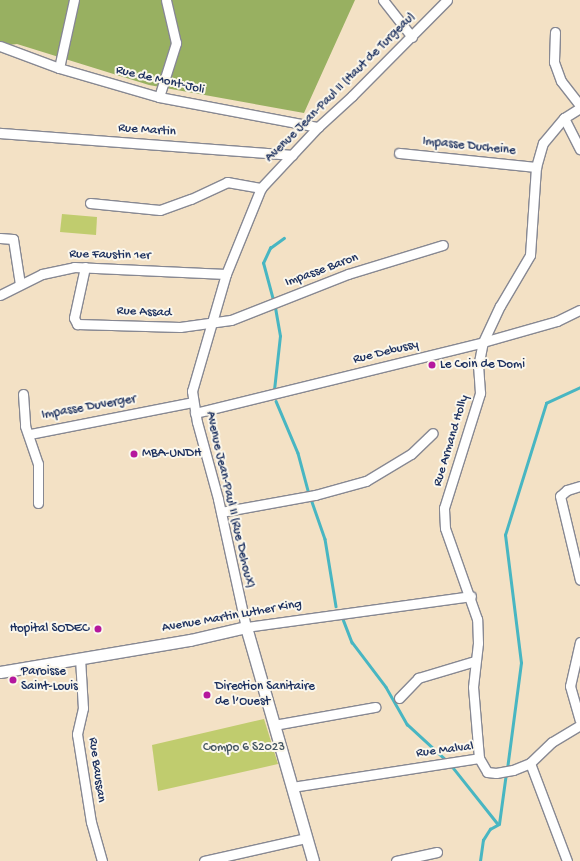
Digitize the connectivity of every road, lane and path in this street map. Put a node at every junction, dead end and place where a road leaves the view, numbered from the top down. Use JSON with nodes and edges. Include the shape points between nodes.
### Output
{"nodes":[{"id":1,"x":74,"y":0,"type":"edge"},
{"id":2,"x":166,"y":0,"type":"edge"},
{"id":3,"x":383,"y":0,"type":"edge"},
{"id":4,"x":447,"y":0,"type":"edge"},
{"id":5,"x":555,"y":32,"type":"dead end"},
{"id":6,"x":412,"y":37,"type":"junction"},
{"id":7,"x":0,"y":46,"type":"edge"},
{"id":8,"x":59,"y":68,"type":"junction"},
{"id":9,"x":158,"y":97,"type":"junction"},
{"id":10,"x":580,"y":106,"type":"edge"},
{"id":11,"x":564,"y":118,"type":"junction"},
{"id":12,"x":318,"y":126,"type":"junction"},
{"id":13,"x":0,"y":133,"type":"edge"},
{"id":14,"x":580,"y":149,"type":"edge"},
{"id":15,"x":398,"y":153,"type":"dead end"},
{"id":16,"x":292,"y":154,"type":"junction"},
{"id":17,"x":536,"y":167,"type":"junction"},
{"id":18,"x":261,"y":188,"type":"junction"},
{"id":19,"x":90,"y":203,"type":"dead end"},
{"id":20,"x":0,"y":238,"type":"edge"},
{"id":21,"x":443,"y":245,"type":"dead end"},
{"id":22,"x":85,"y":267,"type":"junction"},
{"id":23,"x":226,"y":274,"type":"junction"},
{"id":24,"x":20,"y":284,"type":"junction"},
{"id":25,"x":0,"y":295,"type":"edge"},
{"id":26,"x":580,"y":310,"type":"edge"},
{"id":27,"x":211,"y":324,"type":"junction"},
{"id":28,"x":483,"y":342,"type":"junction"},
{"id":29,"x":23,"y":394,"type":"dead end"},
{"id":30,"x":193,"y":402,"type":"junction"},
{"id":31,"x":195,"y":413,"type":"junction"},
{"id":32,"x":433,"y":433,"type":"dead end"},
{"id":33,"x":30,"y":434,"type":"junction"},
{"id":34,"x":580,"y":486,"type":"edge"},
{"id":35,"x":38,"y":503,"type":"dead end"},
{"id":36,"x":221,"y":512,"type":"junction"},
{"id":37,"x":580,"y":580,"type":"edge"},
{"id":38,"x":471,"y":596,"type":"junction"},
{"id":39,"x":246,"y":627,"type":"junction"},
{"id":40,"x":580,"y":642,"type":"edge"},
{"id":41,"x":80,"y":658,"type":"junction"},
{"id":42,"x":475,"y":661,"type":"junction"},
{"id":43,"x":0,"y":672,"type":"edge"},
{"id":44,"x":399,"y":698,"type":"dead end"},
{"id":45,"x":375,"y":707,"type":"dead end"},
{"id":46,"x":580,"y":720,"type":"edge"},
{"id":47,"x":274,"y":725,"type":"junction"},
{"id":48,"x":580,"y":725,"type":"edge"},
{"id":49,"x":479,"y":758,"type":"junction"},
{"id":50,"x":530,"y":763,"type":"junction"},
{"id":51,"x":292,"y":787,"type":"junction"},
{"id":52,"x":306,"y":838,"type":"junction"},
{"id":53,"x":437,"y":852,"type":"dead end"},
{"id":54,"x":102,"y":861,"type":"edge"},
{"id":55,"x":204,"y":861,"type":"edge"},
{"id":56,"x":312,"y":861,"type":"edge"},
{"id":57,"x":396,"y":861,"type":"edge"},
{"id":58,"x":567,"y":861,"type":"edge"}],
"edges":[{"from":1,"to":8,"type":"street"},
{"from":2,"to":9,"type":"street","via":[[176,43]]},
{"from":3,"to":6,"type":"street"},
{"from":4,"to":6,"type":"street","name":"Avenue Jean-Paul II (Haut de Turgeau)"},
{"from":5,"to":10,"type":"street","via":[[554,62],[561,81]]},
{"from":6,"to":12,"type":"street","name":"Avenue Jean-Paul II (Haut de Turgeau)"},
{"from":7,"to":8,"type":"street","name":"Rue de Mont-Joli"},
{"from":8,"to":9,"type":"street","name":"Rue de Mont-Joli"},
{"from":9,"to":12,"type":"street","name":"Rue de Mont-Joli"},
{"from":10,"to":11,"type":"street","name":"Rue Armand Holly"},
{"from":11,"to":14,"type":"street"},
{"from":11,"to":17,"type":"street","name":"Rue Armand Holly","via":[[543,144]]},
{"from":12,"to":16,"type":"street","name":"Avenue Jean-Paul II (Haut de Turgeau)"},
{"from":13,"to":16,"type":"street","name":"Rue Martin"},
{"from":15,"to":17,"type":"street","name":"Impasse Ducheine"},
{"from":16,"to":18,"type":"street","name":"Avenue Jean-Paul II (Haut de Turgeau)"},
{"from":17,"to":28,"type":"street","name":"Rue Armand Holly","via":[[530,255],[500,306]]},
{"from":18,"to":19,"type":"street","via":[[227,182],[160,210]]},
{"from":18,"to":23,"type":"street","name":"Avenue Jean-Paul II (Haut de Turgeau)"},
{"from":20,"to":24,"type":"street","via":[[13,239]]},
{"from":21,"to":27,"type":"street","name":"Impasse Baron","via":[[348,274],[231,320]]},
{"from":22,"to":23,"type":"street","name":"Rue Faustin 1er"},
{"from":22,"to":24,"type":"street","name":"Rue Faustin 1er","via":[[60,268]]},
{"from":22,"to":27,"type":"street","name":"Rue Assad","via":[[74,318],[77,324],[180,327]]},
{"from":23,"to":27,"type":"street","name":"Avenue Jean-Paul II (Haut de Turgeau)"},
{"from":24,"to":25,"type":"street","name":"Rue Faustin 1er"},
{"from":26,"to":28,"type":"street","name":"Rue Debussy","via":[[557,321]]},
{"from":27,"to":30,"type":"street","name":"Avenue Jean-Paul II (Haut de Turgeau)","via":[[194,377]]},
{"from":28,"to":31,"type":"street","name":"Rue Debussy"},
{"from":28,"to":38,"type":"street","name":"Rue Armand Holly","via":[[478,367],[480,393],[444,508],[445,528]]},
{"from":29,"to":33,"type":"street","name":"Impasse Duverger","via":[[25,426]]},
{"from":30,"to":31,"type":"street","name":"Avenue Jean-Paul II (Rue Dehoux)"},
{"from":30,"to":33,"type":"street","name":"Impasse Duverger"},
{"from":31,"to":36,"type":"street","name":"Avenue Jean-Paul II (Rue Dehoux)"},
{"from":32,"to":36,"type":"street","via":[[411,454],[383,473],[347,488]]},
{"from":33,"to":35,"type":"street","via":[[38,464]]},
{"from":34,"to":37,"type":"street","via":[[567,490],[560,496]]},
{"from":36,"to":39,"type":"street","name":"Avenue Jean-Paul II (Rue Dehoux)"},
{"from":38,"to":39,"type":"street","name":"Avenue Martin Luther King"},
{"from":38,"to":42,"type":"street","name":"Rue Armand Holly","via":[[477,619],[478,643]]},
{"from":39,"to":41,"type":"street","name":"Avenue Martin Luther King","via":[[190,640]]},
{"from":39,"to":47,"type":"street"},
{"from":40,"to":46,"type":"street","via":[[570,686]]},
{"from":41,"to":43,"type":"street","name":"Avenue Martin Luther King"},
{"from":41,"to":54,"type":"street","name":"Rue Baussan","via":[[83,708],[77,734],[91,822]]},
{"from":42,"to":44,"type":"street","via":[[418,678]]},
{"from":42,"to":49,"type":"street","name":"Rue Armand Holly","via":[[473,687]]},
{"from":45,"to":47,"type":"street"},
{"from":47,"to":51,"type":"street"},
{"from":48,"to":50,"type":"street","name":"Rue Malval","via":[[552,742]]},
{"from":49,"to":50,"type":"street","name":"Rue Malval","via":[[486,772],[496,774]]},
{"from":49,"to":51,"type":"street","name":"Rue Malval"},
{"from":50,"to":58,"type":"street"},
{"from":51,"to":52,"type":"street"},
{"from":52,"to":55,"type":"street"},
{"from":52,"to":56,"type":"street"},
{"from":53,"to":57,"type":"street"}]}
